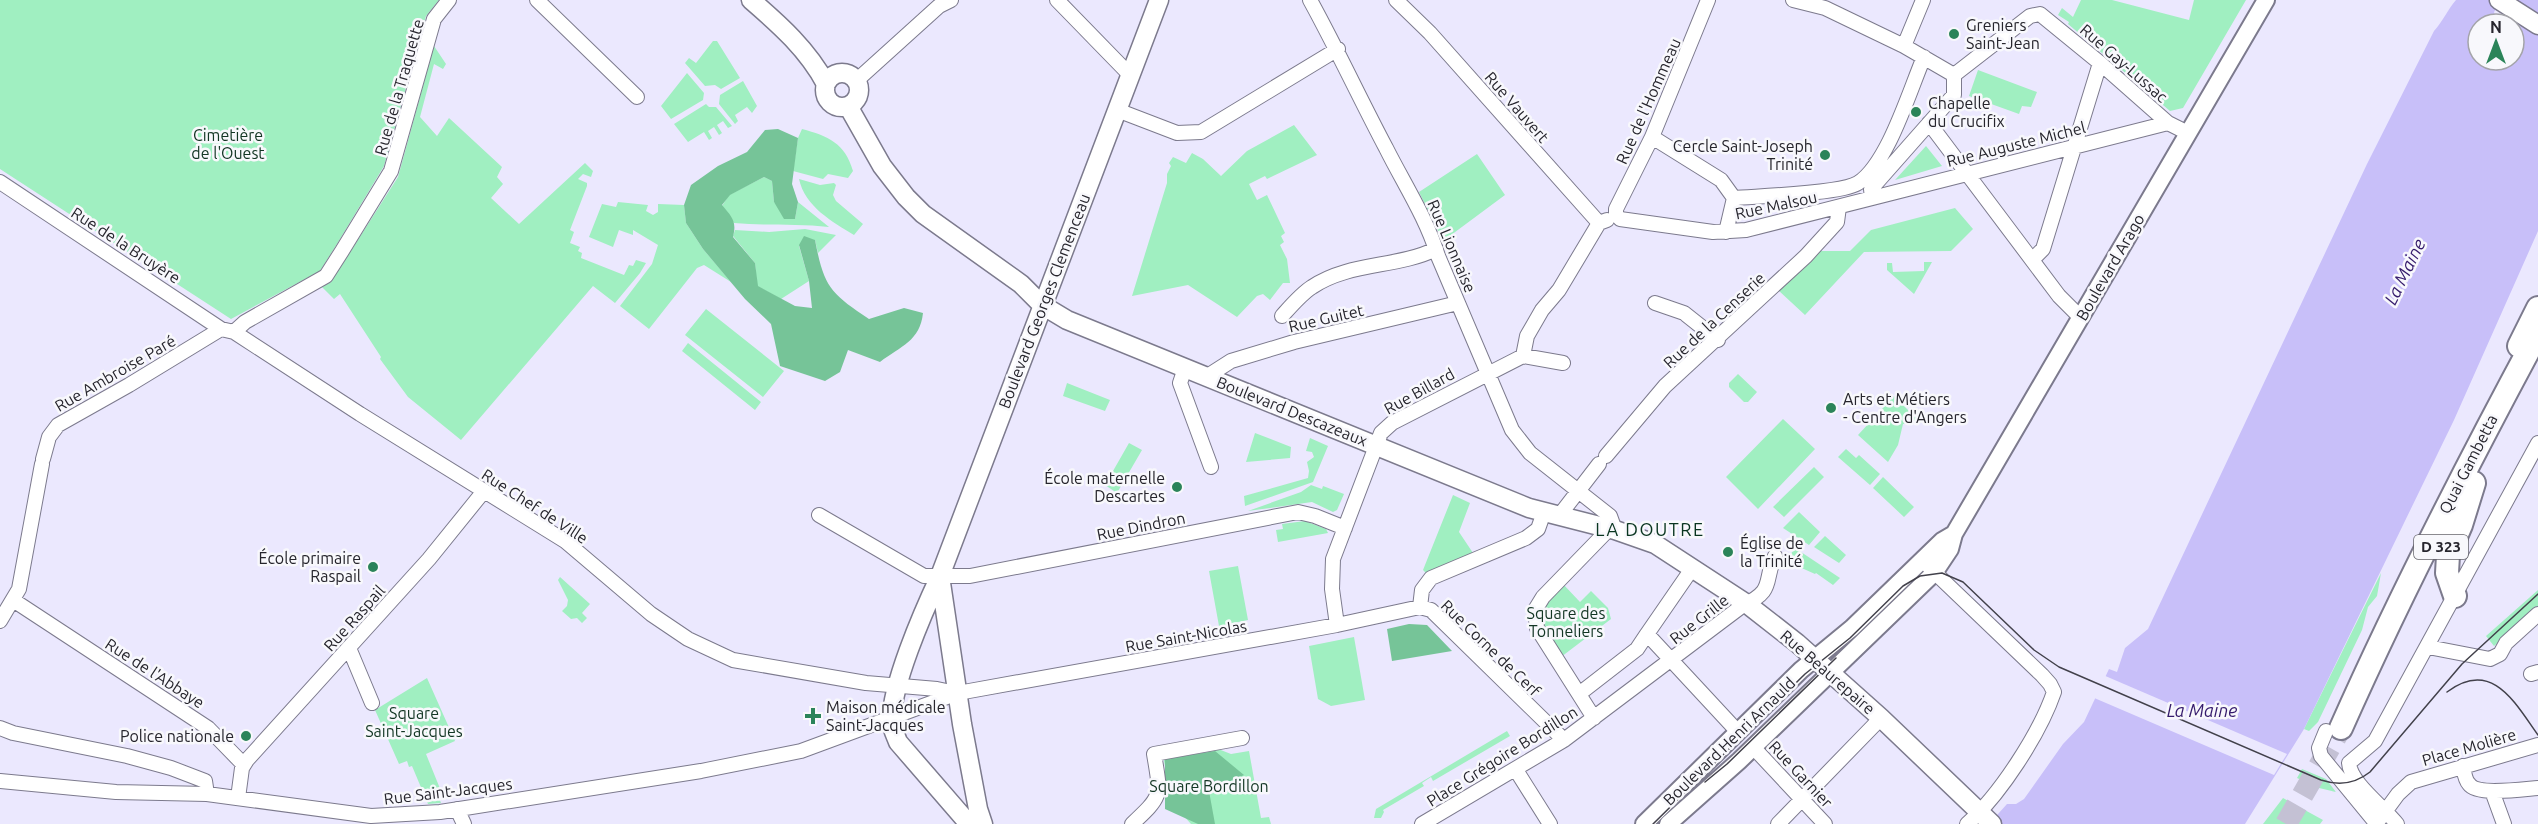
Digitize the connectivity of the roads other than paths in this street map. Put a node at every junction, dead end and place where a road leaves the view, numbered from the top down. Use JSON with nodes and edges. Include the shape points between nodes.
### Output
{"nodes":[{"id":1,"x":448,"y":0,"type":"edge"},
{"id":2,"x":537,"y":0,"type":"edge"},
{"id":3,"x":752,"y":0,"type":"edge"},
{"id":4,"x":768,"y":0,"type":"edge"},
{"id":5,"x":1057,"y":0,"type":"edge"},
{"id":6,"x":1159,"y":0,"type":"edge"},
{"id":7,"x":1171,"y":0,"type":"edge"},
{"id":8,"x":1311,"y":0,"type":"edge"},
{"id":9,"x":1396,"y":0,"type":"edge"},
{"id":10,"x":1708,"y":0,"type":"edge"},
{"id":11,"x":1793,"y":0,"type":"edge"},
{"id":12,"x":1923,"y":0,"type":"edge"},
{"id":13,"x":2266,"y":0,"type":"edge"},
{"id":14,"x":2499,"y":0,"type":"edge"},
{"id":15,"x":950,"y":1,"type":"edge"},
{"id":16,"x":2538,"y":25,"type":"edge"},
{"id":17,"x":1150,"y":27,"type":"junction"},
{"id":18,"x":1904,"y":46,"type":"junction"},
{"id":19,"x":1338,"y":49,"type":"junction"},
{"id":20,"x":1924,"y":57,"type":"junction"},
{"id":21,"x":2100,"y":63,"type":"junction"},
{"id":22,"x":1954,"y":75,"type":"junction"},
{"id":23,"x":1131,"y":76,"type":"junction"},
{"id":24,"x":832,"y":79,"type":"junction"},
{"id":25,"x":856,"y":81,"type":"junction"},
{"id":26,"x":637,"y":97,"type":"dead end"},
{"id":27,"x":848,"y":106,"type":"junction"},
{"id":28,"x":1117,"y":110,"type":"junction"},
{"id":29,"x":1929,"y":123,"type":"junction"},
{"id":30,"x":2168,"y":123,"type":"junction"},
{"id":31,"x":2188,"y":134,"type":"junction"},
{"id":32,"x":1652,"y":137,"type":"junction"},
{"id":33,"x":2076,"y":146,"type":"junction"},
{"id":34,"x":1969,"y":173,"type":"junction"},
{"id":35,"x":0,"y":183,"type":"edge"},
{"id":36,"x":1734,"y":198,"type":"junction"},
{"id":37,"x":1872,"y":198,"type":"junction"},
{"id":38,"x":1839,"y":207,"type":"junction"},
{"id":39,"x":1616,"y":214,"type":"junction"},
{"id":40,"x":1599,"y":223,"type":"junction"},
{"id":41,"x":1726,"y":232,"type":"junction"},
{"id":42,"x":1436,"y":249,"type":"junction"},
{"id":43,"x":2032,"y":260,"type":"junction"},
{"id":44,"x":1458,"y":303,"type":"junction"},
{"id":45,"x":1655,"y":303,"type":"dead end"},
{"id":46,"x":1042,"y":305,"type":"junction"},
{"id":47,"x":2538,"y":308,"type":"edge"},
{"id":48,"x":1282,"y":316,"type":"dead end"},
{"id":49,"x":2081,"y":318,"type":"junction"},
{"id":50,"x":227,"y":330,"type":"junction"},
{"id":51,"x":2538,"y":333,"type":"edge"},
{"id":52,"x":1718,"y":339,"type":"junction"},
{"id":53,"x":1523,"y":356,"type":"junction"},
{"id":54,"x":1563,"y":363,"type":"dead end"},
{"id":55,"x":1185,"y":368,"type":"junction"},
{"id":56,"x":2536,"y":368,"type":"edge"},
{"id":57,"x":1487,"y":374,"type":"junction"},
{"id":58,"x":1206,"y":377,"type":"junction"},
{"id":59,"x":2498,"y":407,"type":"junction"},
{"id":60,"x":2538,"y":443,"type":"edge"},
{"id":61,"x":1376,"y":445,"type":"junction"},
{"id":62,"x":1211,"y":467,"type":"dead end"},
{"id":63,"x":2465,"y":485,"type":"junction"},
{"id":64,"x":1578,"y":489,"type":"junction"},
{"id":65,"x":484,"y":491,"type":"junction"},
{"id":66,"x":1551,"y":514,"type":"junction"},
{"id":67,"x":819,"y":515,"type":"dead end"},
{"id":68,"x":1345,"y":528,"type":"junction"},
{"id":69,"x":1612,"y":530,"type":"junction"},
{"id":70,"x":1954,"y":534,"type":"junction"},
{"id":71,"x":1775,"y":556,"type":"dead end"},
{"id":72,"x":1923,"y":559,"type":"junction"},
{"id":73,"x":1934,"y":573,"type":"junction"},
{"id":74,"x":940,"y":576,"type":"junction"},
{"id":75,"x":1687,"y":576,"type":"dead end"},
{"id":76,"x":2455,"y":596,"type":"junction"},
{"id":77,"x":13,"y":600,"type":"junction"},
{"id":78,"x":1748,"y":604,"type":"junction"},
{"id":79,"x":1420,"y":607,"type":"junction"},
{"id":80,"x":2538,"y":614,"type":"edge"},
{"id":81,"x":0,"y":621,"type":"edge"},
{"id":82,"x":1337,"y":625,"type":"junction"},
{"id":83,"x":1647,"y":634,"type":"junction"},
{"id":84,"x":2428,"y":647,"type":"junction"},
{"id":85,"x":350,"y":648,"type":"junction"},
{"id":86,"x":1814,"y":659,"type":"junction"},
{"id":87,"x":1671,"y":662,"type":"junction"},
{"id":88,"x":1829,"y":672,"type":"junction"},
{"id":89,"x":898,"y":686,"type":"junction"},
{"id":90,"x":958,"y":693,"type":"junction"},
{"id":91,"x":1579,"y":694,"type":"junction"},
{"id":92,"x":372,"y":703,"type":"dead end"},
{"id":93,"x":892,"y":717,"type":"junction"},
{"id":94,"x":1594,"y":718,"type":"junction"},
{"id":95,"x":1881,"y":718,"type":"junction"},
{"id":96,"x":0,"y":728,"type":"edge"},
{"id":97,"x":1738,"y":732,"type":"junction"},
{"id":98,"x":2349,"y":733,"type":"junction"},
{"id":99,"x":1242,"y":738,"type":"dead end"},
{"id":100,"x":1563,"y":741,"type":"junction"},
{"id":101,"x":2538,"y":745,"type":"edge"},
{"id":102,"x":1753,"y":747,"type":"junction"},
{"id":103,"x":2321,"y":756,"type":"junction"},
{"id":104,"x":243,"y":764,"type":"junction"},
{"id":105,"x":2349,"y":764,"type":"junction"},
{"id":106,"x":2463,"y":766,"type":"junction"},
{"id":107,"x":1516,"y":770,"type":"junction"},
{"id":108,"x":0,"y":781,"type":"edge"},
{"id":109,"x":2538,"y":788,"type":"edge"},
{"id":110,"x":2492,"y":792,"type":"junction"},
{"id":111,"x":207,"y":794,"type":"junction"},
{"id":112,"x":238,"y":798,"type":"junction"},
{"id":113,"x":1801,"y":799,"type":"junction"},
{"id":114,"x":457,"y":810,"type":"junction"},
{"id":115,"x":2385,"y":810,"type":"junction"},
{"id":116,"x":385,"y":820,"type":"edge"},
{"id":117,"x":1981,"y":820,"type":"edge"},
{"id":118,"x":464,"y":824,"type":"edge"},
{"id":119,"x":969,"y":824,"type":"edge"},
{"id":120,"x":983,"y":824,"type":"edge"},
{"id":121,"x":1132,"y":824,"type":"edge"},
{"id":122,"x":1422,"y":824,"type":"edge"},
{"id":123,"x":1550,"y":824,"type":"edge"},
{"id":124,"x":1644,"y":824,"type":"edge"},
{"id":125,"x":1668,"y":824,"type":"edge"},
{"id":126,"x":1778,"y":824,"type":"edge"},
{"id":127,"x":1825,"y":824,"type":"edge"},
{"id":128,"x":2376,"y":824,"type":"edge"},
{"id":129,"x":2397,"y":824,"type":"edge"},
{"id":130,"x":2504,"y":824,"type":"edge"}],
"edges":[{"from":1,"to":50,"type":"street","name":"Rue de la Traquette","via":[[434,19],[391,171],[326,276]]},
{"from":2,"to":26,"type":"street"},
{"from":3,"to":24,"type":"main road"},
{"from":4,"to":24,"type":"main road","via":[[801,31]]},
{"from":5,"to":23,"type":"street"},
{"from":6,"to":17,"type":"main road","name":"Boulevard Georges Clemenceau"},
{"from":7,"to":17,"type":"main road","name":"Boulevard Georges Clemenceau"},
{"from":8,"to":19,"type":"street","name":"Rue Lionnaise"},
{"from":9,"to":40,"type":"street","name":"Rue Vauvert"},
{"from":10,"to":32,"type":"street","name":"Rue de l'Hommeau"},
{"from":11,"to":18,"type":"street","via":[[1825,8]]},
{"from":12,"to":18,"type":"street"},
{"from":13,"to":31,"type":"street","name":"Boulevard Arago"},
{"from":14,"to":16,"type":"main road"},
{"from":15,"to":25,"type":"street","via":[[939,6]]},
{"from":17,"to":23,"type":"main road","name":"Boulevard Georges Clemenceau"},
{"from":18,"to":20,"type":"street"},
{"from":19,"to":28,"type":"street","via":[[1201,132],[1177,132]]},
{"from":19,"to":42,"type":"street","name":"Rue Lionnaise","via":[[1432,234]]},
{"from":20,"to":22,"type":"street"},
{"from":20,"to":36,"type":"street","via":[[1885,149],[1857,183]]},
{"from":21,"to":22,"type":"street","name":"Rue Gay-Lussac","via":[[2045,16],[2035,15]]},
{"from":21,"to":30,"type":"street","name":"Rue Gay-Lussac"},
{"from":21,"to":33,"type":"street"},
{"from":22,"to":29,"type":"street","via":[[1954,95]]},
{"from":23,"to":28,"type":"main road","name":"Boulevard Georges Clemenceau"},
{"from":24,"to":25,"type":"main road","via":[[849,74]]},
{"from":24,"to":27,"type":"main road","via":[[825,92],[832,104]]},
{"from":25,"to":27,"type":"main road","via":[[858,98]]},
{"from":27,"to":46,"type":"main road","name":"Boulevard Descazeaux","via":[[882,166],[906,197],[923,214],[1021,284]]},
{"from":28,"to":46,"type":"main road","name":"Boulevard Georges Clemenceau"},
{"from":29,"to":34,"type":"street"},
{"from":29,"to":37,"type":"street","via":[[1871,189]]},
{"from":30,"to":31,"type":"street","name":"Rue Gay-Lussac"},
{"from":30,"to":33,"type":"street","name":"Rue Auguste Michel"},
{"from":31,"to":49,"type":"street","name":"Boulevard Arago"},
{"from":32,"to":36,"type":"street","via":[[1721,180]]},
{"from":32,"to":39,"type":"street","name":"Rue de l'Hommeau"},
{"from":33,"to":34,"type":"street","name":"Rue Auguste Michel"},
{"from":33,"to":43,"type":"street","via":[[2043,249]]},
{"from":34,"to":37,"type":"street","name":"Rue Auguste Michel"},
{"from":34,"to":43,"type":"street"},
{"from":35,"to":50,"type":"street","name":"Rue de la Bruyère"},
{"from":36,"to":41,"type":"street"},
{"from":37,"to":38,"type":"street","name":"Rue Malsou"},
{"from":38,"to":41,"type":"street","name":"Rue Malsou"},
{"from":38,"to":52,"type":"street","name":"Rue de la Censerie","via":[[1837,222],[1806,256]]},
{"from":39,"to":40,"type":"street"},
{"from":39,"to":41,"type":"street","name":"Rue Malsou","via":[[1620,219]]},
{"from":40,"to":53,"type":"street","via":[[1527,336]]},
{"from":42,"to":44,"type":"street","name":"Rue Lionnaise"},
{"from":42,"to":48,"type":"street","via":[[1341,273],[1308,290]]},
{"from":43,"to":49,"type":"street"},
{"from":44,"to":57,"type":"street","name":"Rue Lionnaise"},
{"from":44,"to":58,"type":"street","name":"Rue Guitet","via":[[1294,342],[1231,361]]},
{"from":45,"to":52,"type":"street","via":[[1684,313]]},
{"from":46,"to":55,"type":"main road","name":"Boulevard Descazeaux","via":[[1067,320]]},
{"from":46,"to":74,"type":"main road","name":"Boulevard Georges Clemenceau"},
{"from":47,"to":59,"type":"highway","via":[[2511,363]]},
{"from":49,"to":70,"type":"street","name":"Boulevard Arago"},
{"from":50,"to":65,"type":"street","name":"Rue Chef de Ville"},
{"from":50,"to":77,"type":"street","name":"Rue Ambroise Paré","via":[[58,425],[49,437],[20,585]]},
{"from":51,"to":59,"type":"highway","name":"Quai Gambetta","number":"D 323"},
{"from":52,"to":64,"type":"street","name":"Rue de la Censerie","via":[[1665,386]]},
{"from":53,"to":54,"type":"street"},
{"from":53,"to":57,"type":"street","name":"Rue Billard"},
{"from":55,"to":58,"type":"main road","name":"Boulevard Descazeaux"},
{"from":55,"to":62,"type":"street","via":[[1180,383]]},
{"from":56,"to":63,"type":"highway","name":"Quai Gambetta","number":"D 323"},
{"from":57,"to":61,"type":"street","name":"Rue Billard","via":[[1392,423],[1381,433]]},
{"from":57,"to":64,"type":"street","name":"Rue Lionnaise","via":[[1512,430],[1530,453]]},
{"from":58,"to":61,"type":"main road","name":"Boulevard Descazeaux"},
{"from":59,"to":63,"type":"highway","name":"Quai Gambetta","number":"D 323"},
{"from":60,"to":76,"type":"street"},
{"from":61,"to":66,"type":"main road","name":"Boulevard Descazeaux"},
{"from":61,"to":68,"type":"street","name":"Rue Billard"},
{"from":63,"to":76,"type":"highway","via":[[2462,525],[2448,555],[2447,573]]},
{"from":63,"to":98,"type":"highway","name":"Quai Gambetta","number":"D 323"},
{"from":64,"to":66,"type":"street","name":"Rue de la Censerie"},
{"from":64,"to":69,"type":"street","name":"Rue Lionnaise","via":[[1610,516]]},
{"from":65,"to":85,"type":"street","name":"Rue Raspail"},
{"from":65,"to":89,"type":"street","name":"Rue Chef de Ville","via":[[565,541],[670,628],[726,658]]},
{"from":66,"to":69,"type":"main road","name":"Boulevard Descazeaux"},
{"from":66,"to":79,"type":"street","name":"Rue de la Censerie","via":[[1526,538],[1431,578],[1422,590]]},
{"from":67,"to":74,"type":"street","name":"Rue Dindron","via":[[921,574]]},
{"from":68,"to":74,"type":"street","name":"Rue Dindron","via":[[1298,512],[970,576]]},
{"from":68,"to":82,"type":"street","name":"Rue Billard","via":[[1331,576]]},
{"from":69,"to":78,"type":"main road","name":"Rue Beaurepaire","via":[[1655,544]]},
{"from":69,"to":91,"type":"street","via":[[1536,605],[1537,628]]},
{"from":70,"to":72,"type":"street","name":"Boulevard Henri Arnauld"},
{"from":70,"to":73,"type":"street","name":"Boulevard Arago","via":[[1950,549]]},
{"from":71,"to":78,"type":"street","name":"Rue Grille","via":[[1769,584]]},
{"from":72,"to":73,"type":"street"},
{"from":72,"to":86,"type":"street","name":"Boulevard Henri Arnauld"},
{"from":73,"to":88,"type":"street","name":"Boulevard Henri Arnauld"},
{"from":73,"to":117,"type":"street","via":[[2053,688],[2028,746]]},
{"from":74,"to":89,"type":"main road","name":"Boulevard Georges Clemenceau"},
{"from":74,"to":90,"type":"main road"},
{"from":75,"to":83,"type":"street","name":"Place Grégoire Bordillon"},
{"from":76,"to":84,"type":"street"},
{"from":77,"to":81,"type":"street","name":"Rue Ambroise Paré"},
{"from":77,"to":104,"type":"street","name":"Rue de l'Abbaye","via":[[208,728]]},
{"from":78,"to":86,"type":"main road","name":"Rue Beaurepaire"},
{"from":78,"to":87,"type":"street","name":"Rue Grille"},
{"from":79,"to":82,"type":"street","name":"Rue Saint-Nicolas"},
{"from":79,"to":100,"type":"street","name":"Rue Corne de Cerf","via":[[1431,610]]},
{"from":80,"to":84,"type":"street","via":[[2506,643],[2500,654],[2490,659]]},
{"from":82,"to":90,"type":"street","name":"Rue Saint-Nicolas"},
{"from":83,"to":87,"type":"street"},
{"from":83,"to":91,"type":"street","name":"Place Grégoire Bordillon","via":[[1637,649]]},
{"from":84,"to":98,"type":"street"},
{"from":85,"to":92,"type":"street"},
{"from":85,"to":104,"type":"street","name":"Rue Raspail"},
{"from":86,"to":88,"type":"main road","name":"Rue Beaurepaire"},
{"from":86,"to":97,"type":"street","name":"Boulevard Henri Arnauld"},
{"from":87,"to":94,"type":"street","name":"Place Grégoire Bordillon"},
{"from":87,"to":97,"type":"street"},
{"from":88,"to":95,"type":"main road","name":"Rue Beaurepaire"},
{"from":88,"to":102,"type":"street","name":"Boulevard Henri Arnauld"},
{"from":89,"to":90,"type":"street","name":"Rue Chef de Ville"},
{"from":89,"to":93,"type":"main road","name":"Boulevard Georges Clemenceau"},
{"from":90,"to":93,"type":"street","name":"Rue Saint-Jacques"},
{"from":90,"to":120,"type":"main road"},
{"from":91,"to":94,"type":"street"},
{"from":93,"to":114,"type":"street","name":"Rue Saint-Jacques","via":[[801,752]]},
{"from":93,"to":119,"type":"main road","via":[[898,742]]},
{"from":94,"to":100,"type":"street","name":"Place Grégoire Bordillon"},
{"from":95,"to":113,"type":"street"},
{"from":95,"to":117,"type":"main road","name":"Rue Beaurepaire"},
{"from":96,"to":111,"type":"street","via":[[171,768],[205,781]]},
{"from":97,"to":124,"type":"street","name":"Boulevard Henri Arnauld"},
{"from":98,"to":103,"type":"street","via":[[2319,748]]},
{"from":98,"to":105,"type":"street"},
{"from":99,"to":121,"type":"street","via":[[1154,754],[1159,796]]},
{"from":100,"to":107,"type":"street","name":"Place Grégoire Bordillon"},
{"from":101,"to":106,"type":"street","name":"Place Molière"},
{"from":102,"to":113,"type":"street","name":"Rue Garnier"},
{"from":102,"to":125,"type":"street","name":"Boulevard Henri Arnauld"},
{"from":103,"to":105,"type":"street"},
{"from":103,"to":128,"type":"street"},
{"from":104,"to":112,"type":"street"},
{"from":105,"to":115,"type":"street","via":[[2349,770]]},
{"from":106,"to":110,"type":"street","via":[[2470,786]]},
{"from":106,"to":115,"type":"street","name":"Place Molière","via":[[2411,782]]},
{"from":107,"to":122,"type":"street","name":"Place Grégoire Bordillon"},
{"from":107,"to":123,"type":"street"},
{"from":108,"to":111,"type":"street","name":"Rue Saint-Jacques","via":[[116,792]]},
{"from":109,"to":110,"type":"street"},
{"from":110,"to":130,"type":"street"},
{"from":111,"to":112,"type":"street","name":"Rue Saint-Jacques"},
{"from":112,"to":116,"type":"street","name":"Rue Saint-Jacques"},
{"from":113,"to":126,"type":"street"},
{"from":113,"to":127,"type":"street","name":"Rue Garnier"},
{"from":114,"to":116,"type":"street","name":"Rue Saint-Jacques"},
{"from":114,"to":118,"type":"street"},
{"from":115,"to":128,"type":"street","name":"Place Molière"},
{"from":115,"to":129,"type":"street"}]}
